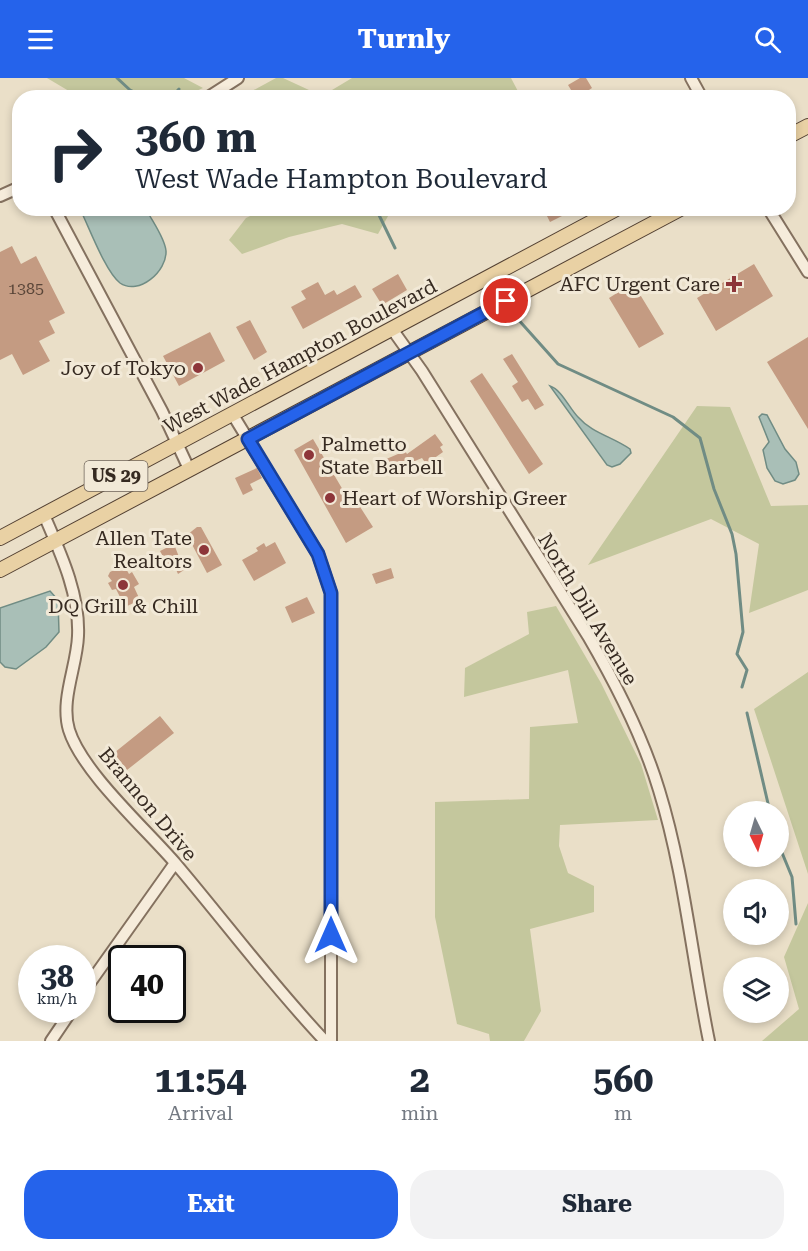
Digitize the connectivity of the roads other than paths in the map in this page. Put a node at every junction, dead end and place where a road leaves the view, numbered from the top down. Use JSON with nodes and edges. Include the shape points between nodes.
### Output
{"nodes":[{"id":1,"x":238,"y":78,"type":"edge"},
{"id":2,"x":219,"y":90,"type":"edge"},
{"id":3,"x":58,"y":216,"type":"edge"},
{"id":4,"x":603,"y":216,"type":"edge"},
{"id":5,"x":667,"y":216,"type":"edge"},
{"id":6,"x":773,"y":216,"type":"edge"},
{"id":7,"x":808,"y":272,"type":"edge"},
{"id":8,"x":392,"y":329,"type":"junction"},
{"id":9,"x":407,"y":353,"type":"junction"},
{"id":10,"x":232,"y":415,"type":"junction"},
{"id":11,"x":248,"y":439,"type":"junction"},
{"id":12,"x":177,"y":444,"type":"junction"},
{"id":13,"x":189,"y":469,"type":"junction"},
{"id":14,"x":44,"y":514,"type":"junction"},
{"id":15,"x":0,"y":538,"type":"edge"},
{"id":16,"x":55,"y":541,"type":"junction"},
{"id":17,"x":0,"y":570,"type":"edge"},
{"id":18,"x":175,"y":863,"type":"junction"},
{"id":19,"x":96,"y":974,"type":"edge"},
{"id":20,"x":63,"y":1023,"type":"edge"},
{"id":21,"x":51,"y":1041,"type":"edge"},
{"id":22,"x":325,"y":1041,"type":"edge"},
{"id":23,"x":331,"y":1041,"type":"edge"},
{"id":24,"x":709,"y":1041,"type":"edge"}],
"edges":[{"from":1,"to":2,"type":"street"},
{"from":3,"to":12,"type":"street"},
{"from":4,"to":8,"type":"main road","name":"West Wade Hampton Boulevard","number":"US 29"},
{"from":5,"to":9,"type":"main road","number":"US 29"},
{"from":6,"to":7,"type":"street"},
{"from":8,"to":9,"type":"street","name":"North Dill Avenue"},
{"from":8,"to":10,"type":"main road","name":"West Wade Hampton Boulevard","number":"US 29"},
{"from":9,"to":11,"type":"main road","number":"US 29"},
{"from":9,"to":24,"type":"street","name":"North Dill Avenue","via":[[588,636],[648,759],[665,812]]},
{"from":10,"to":11,"type":"street"},
{"from":10,"to":12,"type":"main road","name":"West Wade Hampton Boulevard","number":"US 29"},
{"from":11,"to":13,"type":"main road","number":"US 29"},
{"from":11,"to":23,"type":"street","via":[[318,554],[331,593]]},
{"from":12,"to":13,"type":"street"},
{"from":12,"to":14,"type":"main road","name":"West Wade Hampton Boulevard","number":"US 29"},
{"from":13,"to":16,"type":"main road","number":"US 29"},
{"from":14,"to":15,"type":"main road","name":"West Wade Hampton Boulevard","number":"US 29"},
{"from":14,"to":16,"type":"street","name":"Brannon Drive"},
{"from":16,"to":17,"type":"main road","number":"US 29"},
{"from":16,"to":18,"type":"street","name":"Brannon Drive","via":[[67,569],[78,624],[77,658],[67,707],[71,736],[119,803]]},
{"from":18,"to":19,"type":"street"},
{"from":18,"to":22,"type":"street","name":"Brannon Drive"},
{"from":20,"to":21,"type":"street"}]}
